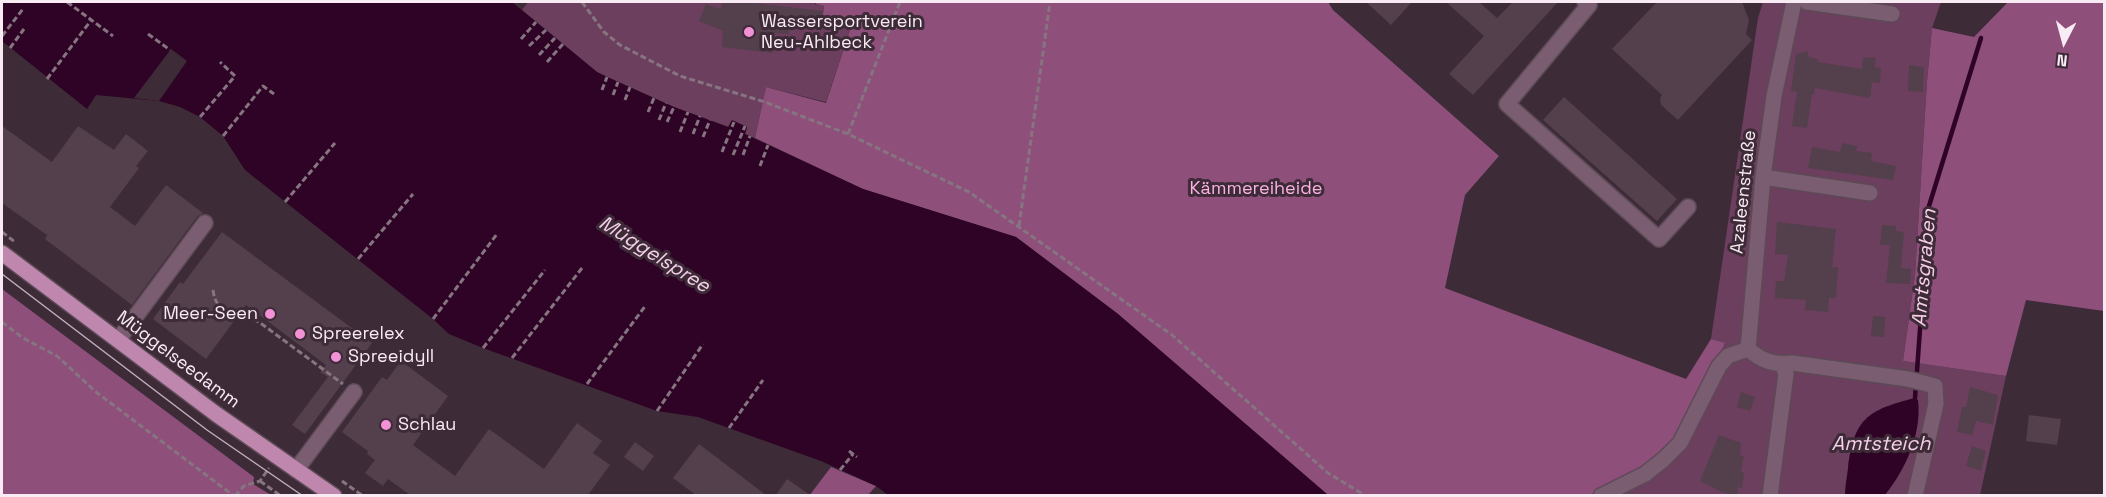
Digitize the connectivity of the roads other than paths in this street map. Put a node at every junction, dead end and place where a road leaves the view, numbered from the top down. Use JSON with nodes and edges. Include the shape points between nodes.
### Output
{"nodes":[{"id":1,"x":1585,"y":2,"type":"edge"},
{"id":2,"x":1794,"y":2,"type":"edge"},
{"id":3,"x":1807,"y":2,"type":"edge"},
{"id":4,"x":1892,"y":14,"type":"dead end"},
{"id":5,"x":1763,"y":177,"type":"junction"},
{"id":6,"x":1870,"y":193,"type":"dead end"},
{"id":7,"x":1688,"y":207,"type":"dead end"},
{"id":8,"x":205,"y":223,"type":"dead end"},
{"id":9,"x":2,"y":253,"type":"edge"},
{"id":10,"x":118,"y":340,"type":"junction"},
{"id":11,"x":1748,"y":349,"type":"junction"},
{"id":12,"x":1782,"y":364,"type":"junction"},
{"id":13,"x":354,"y":392,"type":"road end"},
{"id":14,"x":296,"y":470,"type":"junction"},
{"id":15,"x":334,"y":495,"type":"edge"},
{"id":16,"x":1601,"y":495,"type":"edge"},
{"id":17,"x":1770,"y":495,"type":"edge"},
{"id":18,"x":1915,"y":495,"type":"edge"}],
"edges":[{"from":1,"to":7,"type":"street","via":[[1589,5],[1507,104],[1659,239]]},
{"from":2,"to":5,"type":"street","name":"Azaleenstraße","via":[[1774,96]]},
{"from":3,"to":4,"type":"street"},
{"from":5,"to":6,"type":"street"},
{"from":5,"to":11,"type":"street","name":"Azaleenstraße"},
{"from":8,"to":10,"type":"street"},
{"from":9,"to":10,"type":"main road","name":"Müggelseedamm"},
{"from":10,"to":14,"type":"main road","name":"Müggelseedamm"},
{"from":11,"to":12,"type":"street","via":[[1760,359]]},
{"from":11,"to":16,"type":"street","via":[[1728,356],[1719,366],[1680,443],[1664,459],[1645,474]]},
{"from":12,"to":17,"type":"street","via":[[1786,374]]},
{"from":12,"to":18,"type":"street","via":[[1915,380],[1935,386],[1936,404]]},
{"from":13,"to":14,"type":"street"},
{"from":14,"to":15,"type":"main road","name":"Müggelseedamm"}]}
